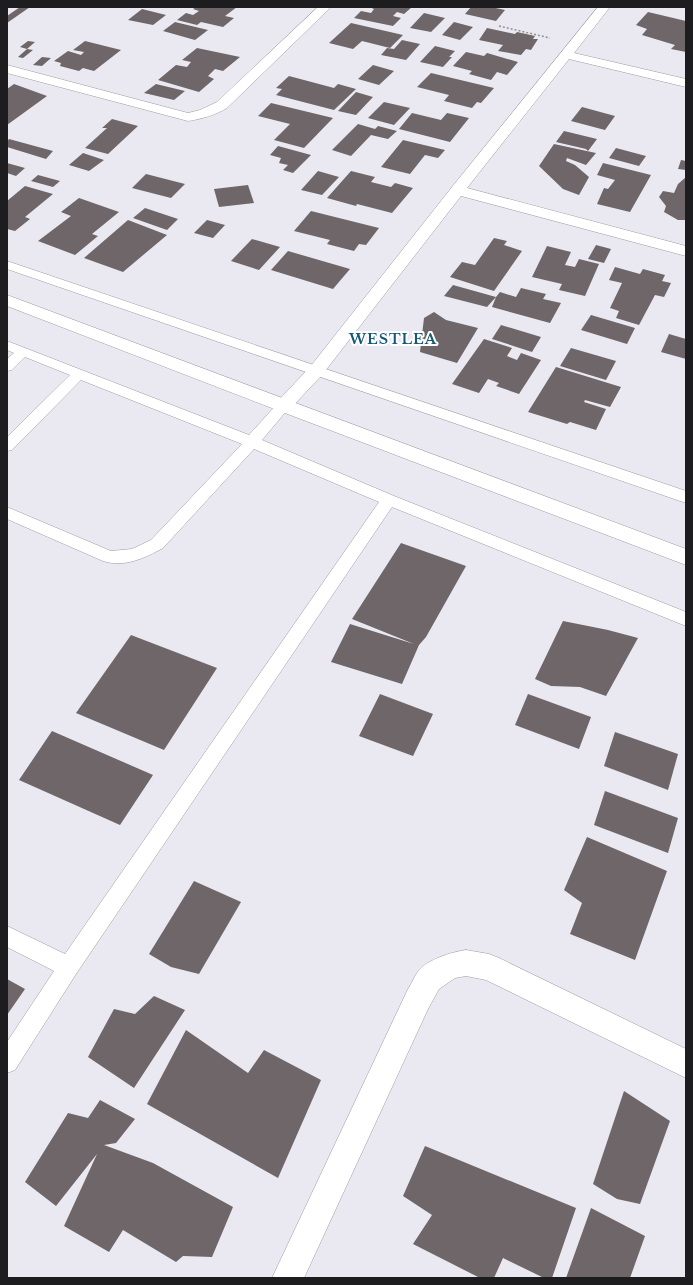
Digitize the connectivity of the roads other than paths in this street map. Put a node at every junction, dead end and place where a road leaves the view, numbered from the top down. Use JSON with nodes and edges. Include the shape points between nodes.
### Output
{"nodes":[{"id":1,"x":325,"y":7,"type":"edge"},
{"id":2,"x":604,"y":7,"type":"edge"},
{"id":3,"x":572,"y":49,"type":"junction"},
{"id":4,"x":7,"y":69,"type":"edge"},
{"id":5,"x":686,"y":83,"type":"edge"},
{"id":6,"x":457,"y":190,"type":"junction"},
{"id":7,"x":686,"y":251,"type":"edge"},
{"id":8,"x":7,"y":265,"type":"edge"},
{"id":9,"x":7,"y":300,"type":"edge"},
{"id":10,"x":7,"y":345,"type":"edge"},
{"id":11,"x":23,"y":352,"type":"junction"},
{"id":12,"x":7,"y":367,"type":"edge"},
{"id":13,"x":316,"y":371,"type":"junction"},
{"id":14,"x":79,"y":374,"type":"junction"},
{"id":15,"x":283,"y":406,"type":"junction"},
{"id":16,"x":252,"y":442,"type":"junction"},
{"id":17,"x":7,"y":446,"type":"edge"},
{"id":18,"x":686,"y":497,"type":"edge"},
{"id":19,"x":389,"y":500,"type":"junction"},
{"id":20,"x":7,"y":514,"type":"edge"},
{"id":21,"x":686,"y":557,"type":"edge"},
{"id":22,"x":686,"y":619,"type":"edge"},
{"id":23,"x":7,"y":936,"type":"edge"},
{"id":24,"x":69,"y":967,"type":"junction"},
{"id":25,"x":7,"y":1062,"type":"edge"},
{"id":26,"x":686,"y":1064,"type":"edge"},
{"id":27,"x":288,"y":1278,"type":"edge"}],
"edges":[{"from":1,"to":4,"type":"street","via":[[222,105],[196,116],[188,117]]},
{"from":2,"to":3,"type":"street"},
{"from":3,"to":5,"type":"street"},
{"from":3,"to":6,"type":"street"},
{"from":6,"to":7,"type":"street"},
{"from":6,"to":13,"type":"street"},
{"from":8,"to":13,"type":"lane"},
{"from":9,"to":15,"type":"street"},
{"from":10,"to":11,"type":"lane"},
{"from":11,"to":12,"type":"lane"},
{"from":11,"to":14,"type":"lane"},
{"from":13,"to":15,"type":"street"},
{"from":13,"to":18,"type":"lane"},
{"from":14,"to":16,"type":"lane"},
{"from":14,"to":17,"type":"lane"},
{"from":15,"to":16,"type":"lane"},
{"from":15,"to":21,"type":"street"},
{"from":16,"to":19,"type":"lane"},
{"from":16,"to":20,"type":"lane","via":[[157,544],[141,553],[109,557]]},
{"from":19,"to":22,"type":"lane"},
{"from":19,"to":24,"type":"lane"},
{"from":23,"to":24,"type":"lane"},
{"from":24,"to":25,"type":"lane"},
{"from":26,"to":27,"type":"street","via":[[489,967],[466,963],[450,966],[429,979],[418,1000]]}]}
